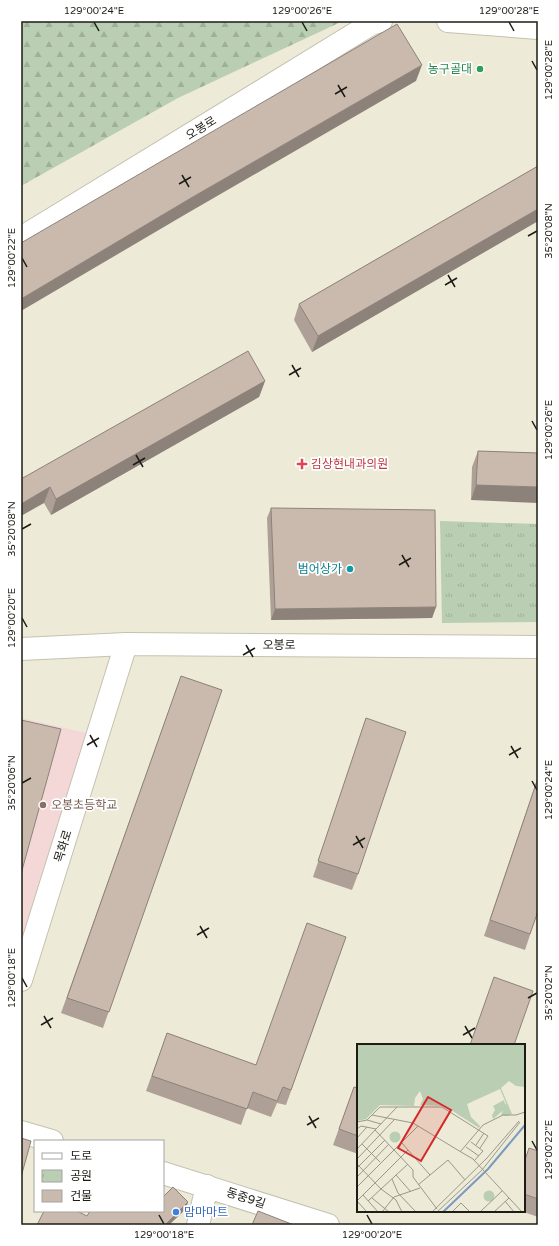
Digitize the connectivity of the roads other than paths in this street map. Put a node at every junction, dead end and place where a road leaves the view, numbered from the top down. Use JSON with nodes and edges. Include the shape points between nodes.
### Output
{"nodes":[{"id":1,"x":381,"y":21,"type":"edge"},
{"id":2,"x":448,"y":21,"type":"edge"},
{"id":3,"x":538,"y":28,"type":"edge"},
{"id":4,"x":21,"y":238,"type":"edge"},
{"id":5,"x":126,"y":644,"type":"junction"},
{"id":6,"x":538,"y":647,"type":"edge"},
{"id":7,"x":21,"y":649,"type":"edge"},
{"id":8,"x":21,"y":980,"type":"edge"},
{"id":9,"x":21,"y":1132,"type":"edge"},
{"id":10,"x":49,"y":1140,"type":"edge"},
{"id":11,"x":164,"y":1173,"type":"edge"},
{"id":12,"x":207,"y":1186,"type":"junction"},
{"id":13,"x":198,"y":1225,"type":"edge"},
{"id":14,"x":328,"y":1225,"type":"edge"}],
"edges":[{"from":1,"to":4,"type":"street","name":"오봉로","via":[[371,24]]},
{"from":2,"to":3,"type":"street"},
{"from":5,"to":6,"type":"street","name":"오봉로"},
{"from":5,"to":7,"type":"street","name":"오봉로"},
{"from":5,"to":8,"type":"street","name":"목화로"},
{"from":9,"to":10,"type":"street"},
{"from":11,"to":12,"type":"street","name":"동중9길"},
{"from":12,"to":13,"type":"street"},
{"from":12,"to":14,"type":"street","name":"동중9길"}]}
